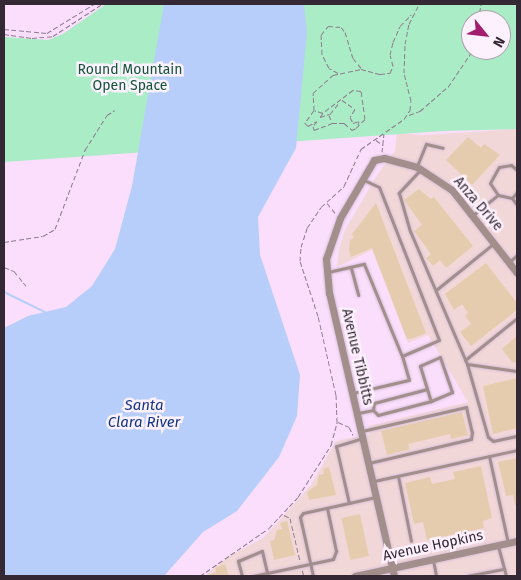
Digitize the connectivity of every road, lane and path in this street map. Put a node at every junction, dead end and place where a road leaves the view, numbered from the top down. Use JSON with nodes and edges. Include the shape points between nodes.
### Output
{"nodes":[{"id":1,"x":94,"y":4,"type":"edge"},
{"id":2,"x":102,"y":4,"type":"edge"},
{"id":3,"x":419,"y":4,"type":"edge"},
{"id":4,"x":413,"y":14,"type":"junction"},
{"id":5,"x":4,"y":29,"type":"edge"},
{"id":6,"x":4,"y":34,"type":"edge"},
{"id":7,"x":466,"y":60,"type":"edge"},
{"id":8,"x":363,"y":70,"type":"junction"},
{"id":9,"x":339,"y":73,"type":"junction"},
{"id":10,"x":341,"y":100,"type":"junction"},
{"id":11,"x":115,"y":110,"type":"dead end"},
{"id":12,"x":314,"y":110,"type":"junction"},
{"id":13,"x":323,"y":113,"type":"junction"},
{"id":14,"x":328,"y":115,"type":"junction"},
{"id":15,"x":408,"y":115,"type":"junction"},
{"id":16,"x":332,"y":123,"type":"junction"},
{"id":17,"x":358,"y":126,"type":"junction"},
{"id":18,"x":384,"y":132,"type":"junction"},
{"id":19,"x":443,"y":148,"type":"dead end"},
{"id":20,"x":380,"y":158,"type":"joint"},
{"id":21,"x":419,"y":168,"type":"junction"},
{"id":22,"x":517,"y":170,"type":"edge"},
{"id":23,"x":364,"y":180,"type":"junction"},
{"id":24,"x":517,"y":192,"type":"edge"},
{"id":25,"x":498,"y":195,"type":"junction"},
{"id":26,"x":512,"y":198,"type":"junction"},
{"id":27,"x":326,"y":202,"type":"dead end"},
{"id":28,"x":517,"y":205,"type":"edge"},
{"id":29,"x":473,"y":215,"type":"junction"},
{"id":30,"x":340,"y":218,"type":"junction"},
{"id":31,"x":4,"y":242,"type":"edge"},
{"id":32,"x":495,"y":243,"type":"junction"},
{"id":33,"x":517,"y":255,"type":"edge"},
{"id":34,"x":509,"y":262,"type":"junction"},
{"id":35,"x":4,"y":267,"type":"edge"},
{"id":36,"x":351,"y":268,"type":"junction"},
{"id":37,"x":327,"y":272,"type":"junction"},
{"id":38,"x":517,"y":273,"type":"edge"},
{"id":39,"x":26,"y":286,"type":"dead end"},
{"id":40,"x":436,"y":290,"type":"junction"},
{"id":41,"x":358,"y":294,"type":"dead end"},
{"id":42,"x":517,"y":318,"type":"edge"},
{"id":43,"x":402,"y":356,"type":"junction"},
{"id":44,"x":466,"y":362,"type":"junction"},
{"id":45,"x":517,"y":371,"type":"edge"},
{"id":46,"x":428,"y":389,"type":"junction"},
{"id":47,"x":353,"y":393,"type":"junction"},
{"id":48,"x":431,"y":401,"type":"junction"},
{"id":49,"x":373,"y":410,"type":"junction"},
{"id":50,"x":358,"y":413,"type":"junction"},
{"id":51,"x":337,"y":422,"type":"dead end"},
{"id":52,"x":363,"y":434,"type":"junction"},
{"id":53,"x":517,"y":436,"type":"edge"},
{"id":54,"x":354,"y":441,"type":"junction"},
{"id":55,"x":331,"y":446,"type":"dead end"},
{"id":56,"x":517,"y":450,"type":"edge"},
{"id":57,"x":489,"y":456,"type":"junction"},
{"id":58,"x":368,"y":463,"type":"junction"},
{"id":59,"x":398,"y":476,"type":"junction"},
{"id":60,"x":372,"y":481,"type":"junction"},
{"id":61,"x":375,"y":497,"type":"junction"},
{"id":62,"x":349,"y":503,"type":"junction"},
{"id":63,"x":327,"y":508,"type":"junction"},
{"id":64,"x":283,"y":514,"type":"junction"},
{"id":65,"x":411,"y":541,"type":"dead end"},
{"id":66,"x":517,"y":541,"type":"edge"},
{"id":67,"x":508,"y":543,"type":"junction"},
{"id":68,"x":498,"y":545,"type":"junction"},
{"id":69,"x":432,"y":559,"type":"junction"},
{"id":70,"x":310,"y":564,"type":"junction"},
{"id":71,"x":301,"y":566,"type":"junction"},
{"id":72,"x":391,"y":568,"type":"junction"},
{"id":73,"x":504,"y":569,"type":"junction"},
{"id":74,"x":267,"y":573,"type":"junction"},
{"id":75,"x":200,"y":576,"type":"edge"},
{"id":76,"x":242,"y":576,"type":"edge"},
{"id":77,"x":253,"y":576,"type":"edge"},
{"id":78,"x":304,"y":576,"type":"edge"},
{"id":79,"x":313,"y":576,"type":"edge"},
{"id":80,"x":355,"y":576,"type":"edge"},
{"id":81,"x":394,"y":576,"type":"edge"},
{"id":82,"x":436,"y":576,"type":"edge"},
{"id":83,"x":467,"y":576,"type":"edge"},
{"id":84,"x":506,"y":576,"type":"edge"}],
"edges":[{"from":1,"to":5,"type":"path","via":[[47,33]]},
{"from":2,"to":6,"type":"path","via":[[53,36],[32,38]]},
{"from":3,"to":4,"type":"path"},
{"from":4,"to":8,"type":"path","via":[[400,26],[393,42],[390,73]]},
{"from":4,"to":15,"type":"path","via":[[404,44],[404,73],[411,101]]},
{"from":7,"to":15,"type":"path","via":[[448,87],[420,111]]},
{"from":8,"to":9,"type":"path"},
{"from":8,"to":9,"type":"path","via":[[354,58],[345,32],[341,27],[328,26],[321,34],[322,54],[329,68]]},
{"from":9,"to":12,"type":"path","via":[[329,77],[313,93]]},
{"from":10,"to":13,"type":"path"},
{"from":10,"to":14,"type":"path"},
{"from":10,"to":17,"type":"path","via":[[355,109],[350,117],[353,123],[358,121]]},
{"from":10,"to":17,"type":"path","via":[[353,90],[361,91],[364,119]]},
{"from":11,"to":31,"type":"path","via":[[107,115],[85,150],[55,229],[43,236]]},
{"from":12,"to":13,"type":"path"},
{"from":12,"to":16,"type":"path","via":[[305,120],[307,126],[316,121],[314,130]]},
{"from":13,"to":14,"type":"path","via":[[320,117]]},
{"from":14,"to":16,"type":"path"},
{"from":15,"to":18,"type":"path"},
{"from":16,"to":17,"type":"path","via":[[344,123],[352,130]]},
{"from":18,"to":18,"type":"path","via":[[376,139],[384,145]]},
{"from":19,"to":21,"type":"lane","via":[[426,144]]},
{"from":20,"to":21,"type":"street","name":"Anza Drive"},
{"from":20,"to":23,"type":"street","name":"Avenue Tibbitts","via":[[370,163]]},
{"from":21,"to":29,"type":"street","name":"Anza Drive","via":[[452,190]]},
{"from":21,"to":40,"type":"lane","via":[[399,193],[410,231]]},
{"from":22,"to":25,"type":"lane","via":[[511,165],[499,167],[490,183]]},
{"from":23,"to":30,"type":"street","name":"Avenue Tibbitts"},
{"from":23,"to":43,"type":"lane","via":[[379,187],[439,340]]},
{"from":24,"to":26,"type":"lane"},
{"from":25,"to":26,"type":"lane"},
{"from":25,"to":29,"type":"lane"},
{"from":26,"to":28,"type":"lane"},
{"from":27,"to":30,"type":"path"},
{"from":29,"to":32,"type":"street","name":"Anza Drive"},
{"from":30,"to":37,"type":"street","name":"Avenue Tibbitts","via":[[330,241]]},
{"from":32,"to":34,"type":"street","name":"Anza Drive"},
{"from":32,"to":40,"type":"lane"},
{"from":33,"to":34,"type":"lane"},
{"from":34,"to":38,"type":"street","name":"Anza Drive"},
{"from":35,"to":39,"type":"path","via":[[14,271]]},
{"from":36,"to":37,"type":"lane"},
{"from":36,"to":41,"type":"lane"},
{"from":36,"to":43,"type":"lane","via":[[364,264]]},
{"from":37,"to":47,"type":"street","name":"Avenue Tibbitts"},
{"from":40,"to":44,"type":"lane"},
{"from":42,"to":44,"type":"lane"},
{"from":43,"to":47,"type":"lane","via":[[409,380]]},
{"from":44,"to":45,"type":"lane"},
{"from":44,"to":53,"type":"lane","via":[[490,440]]},
{"from":46,"to":48,"type":"lane"},
{"from":46,"to":48,"type":"lane","via":[[420,366],[440,357],[452,392]]},
{"from":46,"to":49,"type":"lane","via":[[374,403]]},
{"from":47,"to":50,"type":"street","name":"Avenue Tibbitts"},
{"from":48,"to":49,"type":"lane","via":[[378,415]]},
{"from":49,"to":50,"type":"lane"},
{"from":50,"to":52,"type":"street","name":"Avenue Tibbitts"},
{"from":51,"to":54,"type":"path","via":[[349,427]]},
{"from":52,"to":54,"type":"lane"},
{"from":52,"to":58,"type":"street","name":"Avenue Tibbitts"},
{"from":52,"to":58,"type":"lane","via":[[466,407],[472,432],[470,439]]},
{"from":54,"to":62,"type":"lane","via":[[336,446]]},
{"from":55,"to":64,"type":"path","via":[[309,483]]},
{"from":56,"to":57,"type":"lane"},
{"from":57,"to":59,"type":"lane"},
{"from":57,"to":67,"type":"lane"},
{"from":58,"to":60,"type":"street","name":"Avenue Tibbitts"},
{"from":59,"to":60,"type":"lane"},
{"from":59,"to":65,"type":"lane"},
{"from":60,"to":61,"type":"street","name":"Avenue Tibbitts"},
{"from":61,"to":62,"type":"lane"},
{"from":61,"to":72,"type":"street","name":"Avenue Tibbitts"},
{"from":62,"to":63,"type":"lane"},
{"from":63,"to":70,"type":"lane","via":[[335,556]]},
{"from":63,"to":70,"type":"lane","via":[[300,517]]},
{"from":64,"to":71,"type":"path","via":[[290,518]]},
{"from":64,"to":75,"type":"path","via":[[257,538],[231,552]]},
{"from":66,"to":67,"type":"street","name":"Avenue Hopkins"},
{"from":67,"to":68,"type":"street","name":"Avenue Hopkins"},
{"from":68,"to":69,"type":"street","name":"Avenue Hopkins"},
{"from":68,"to":73,"type":"lane"},
{"from":69,"to":72,"type":"street","name":"Avenue Hopkins"},
{"from":69,"to":82,"type":"lane"},
{"from":70,"to":71,"type":"lane"},
{"from":70,"to":79,"type":"lane"},
{"from":71,"to":74,"type":"lane"},
{"from":71,"to":78,"type":"path"},
{"from":72,"to":80,"type":"street","name":"Avenue Hopkins"},
{"from":72,"to":81,"type":"street","name":"Avenue Tibbitts"},
{"from":73,"to":83,"type":"lane"},
{"from":73,"to":84,"type":"lane"},
{"from":74,"to":76,"type":"lane","via":[[262,551],[238,561]]},
{"from":74,"to":77,"type":"lane"}]}
